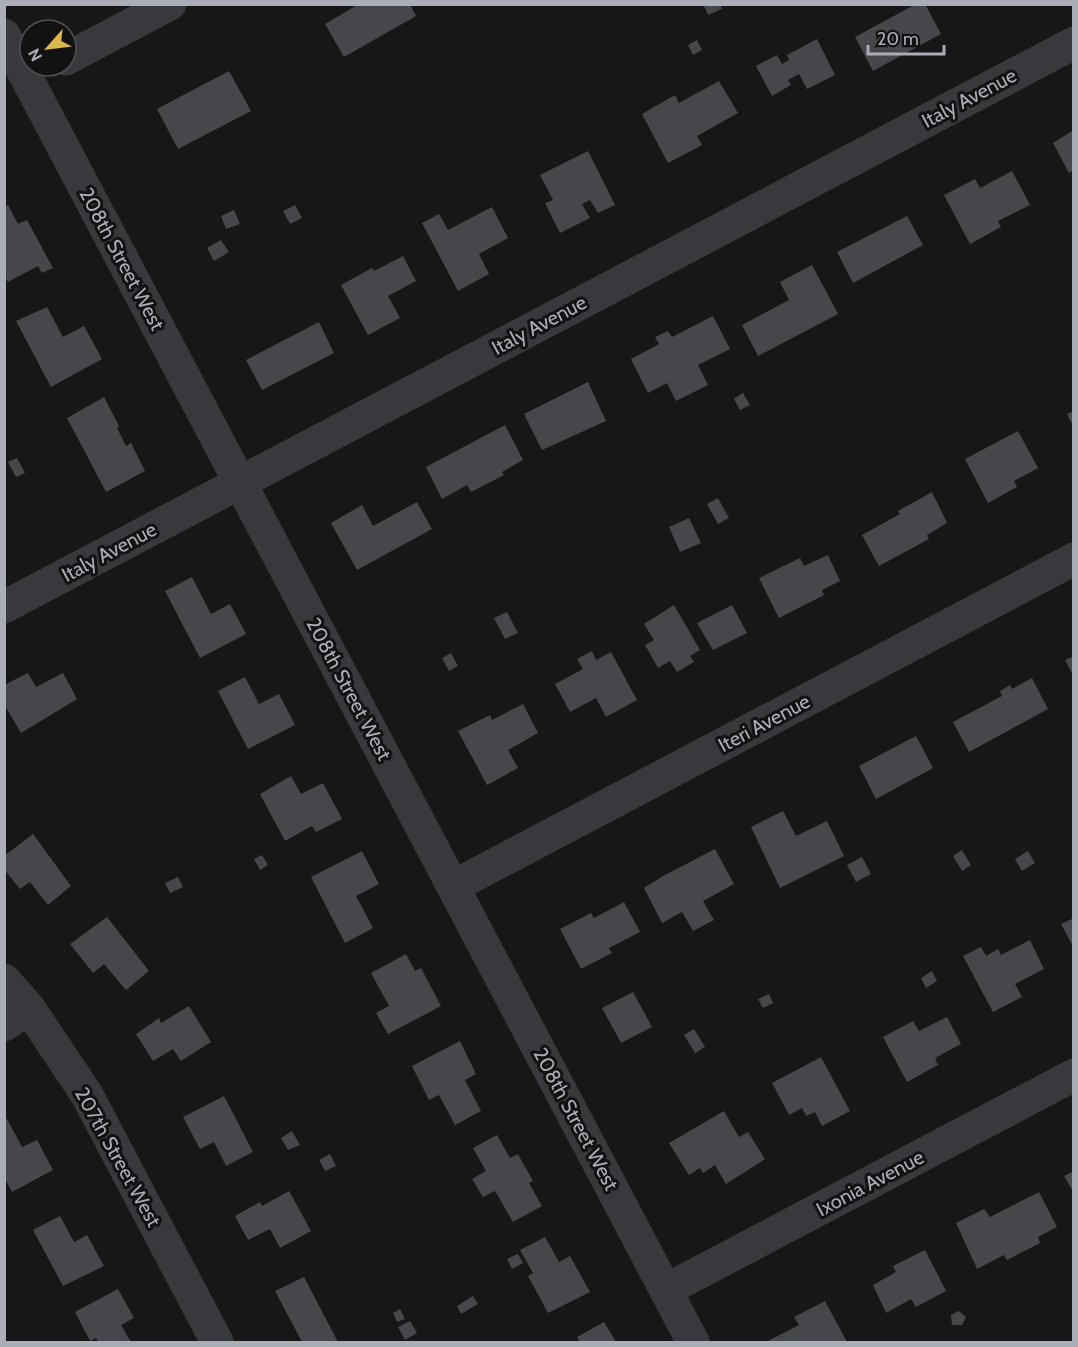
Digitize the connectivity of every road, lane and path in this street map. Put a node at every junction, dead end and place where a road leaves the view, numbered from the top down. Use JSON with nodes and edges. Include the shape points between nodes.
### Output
{"nodes":[{"id":1,"x":170,"y":4,"type":"edge"},
{"id":2,"x":4,"y":35,"type":"edge"},
{"id":3,"x":1074,"y":43,"type":"edge"},
{"id":4,"x":78,"y":53,"type":"edge"},
{"id":5,"x":29,"y":79,"type":"edge"},
{"id":6,"x":241,"y":483,"type":"junction"},
{"id":7,"x":1074,"y":559,"type":"edge"},
{"id":8,"x":4,"y":607,"type":"edge"},
{"id":9,"x":454,"y":886,"type":"junction"},
{"id":10,"x":4,"y":980,"type":"edge"},
{"id":11,"x":17,"y":1017,"type":"edge"},
{"id":12,"x":1074,"y":1075,"type":"edge"},
{"id":13,"x":666,"y":1290,"type":"junction"},
{"id":14,"x":217,"y":1342,"type":"edge"},
{"id":15,"x":693,"y":1342,"type":"edge"}],
"edges":[{"from":1,"to":4,"type":"street"},
{"from":2,"to":5,"type":"street","name":"208th Street West"},
{"from":3,"to":6,"type":"street","name":"Italy Avenue"},
{"from":5,"to":6,"type":"street","name":"208th Street West"},
{"from":6,"to":8,"type":"street","name":"Italy Avenue"},
{"from":6,"to":9,"type":"street","name":"208th Street West"},
{"from":7,"to":9,"type":"street","name":"Iteri Avenue"},
{"from":9,"to":13,"type":"street","name":"208th Street West"},
{"from":10,"to":11,"type":"street","name":"207th Street West"},
{"from":11,"to":14,"type":"street","name":"207th Street West","via":[[87,1095]]},
{"from":12,"to":13,"type":"street","name":"Ixonia Avenue"},
{"from":13,"to":15,"type":"street","name":"208th Street West"}]}
